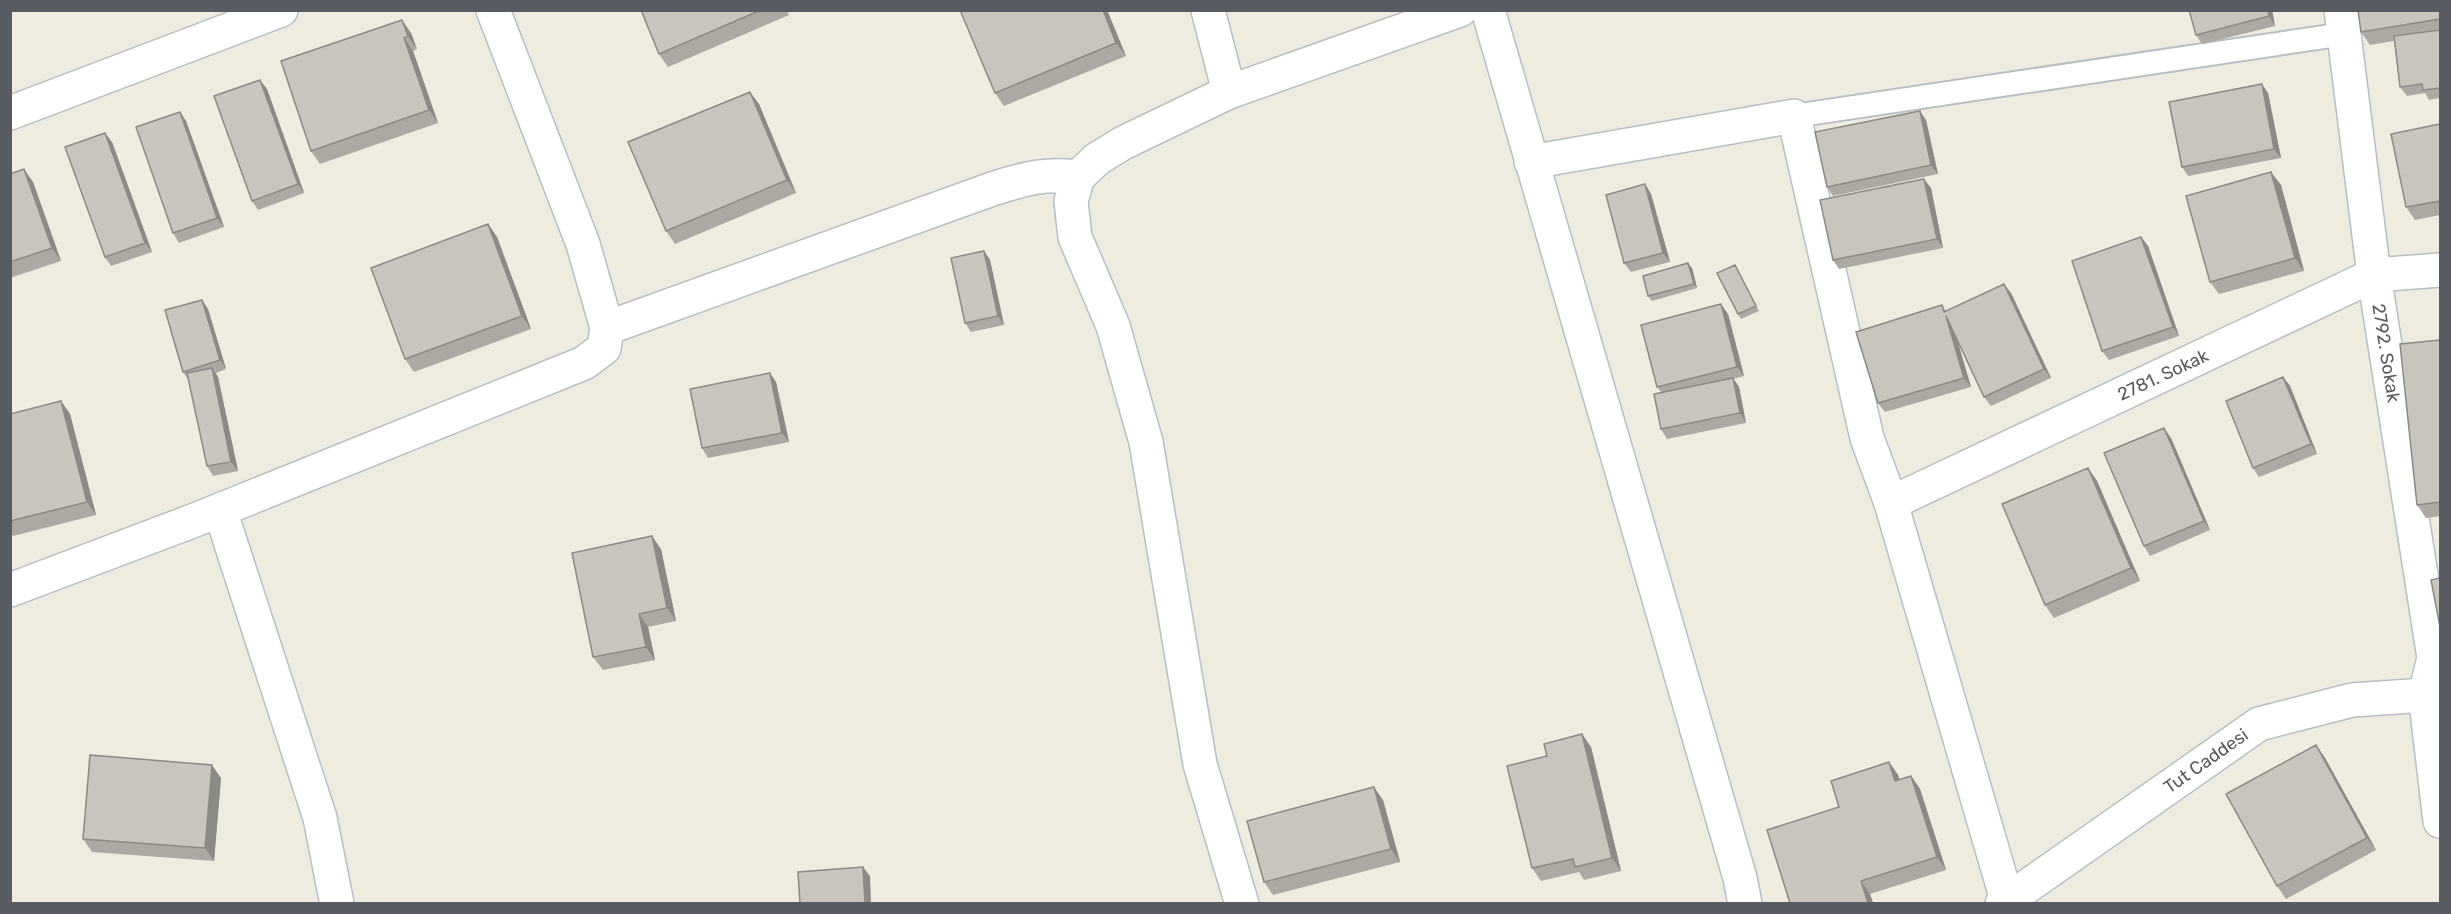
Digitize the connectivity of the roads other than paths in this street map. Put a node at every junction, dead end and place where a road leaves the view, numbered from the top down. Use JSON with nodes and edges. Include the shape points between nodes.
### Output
{"nodes":[{"id":1,"x":281,"y":10,"type":"edge"},
{"id":2,"x":493,"y":10,"type":"edge"},
{"id":3,"x":1208,"y":10,"type":"edge"},
{"id":4,"x":1460,"y":10,"type":"edge"},
{"id":5,"x":1488,"y":10,"type":"edge"},
{"id":6,"x":2343,"y":22,"type":"edge"},
{"id":7,"x":1229,"y":92,"type":"junction"},
{"id":8,"x":10,"y":113,"type":"edge"},
{"id":9,"x":1794,"y":116,"type":"junction"},
{"id":10,"x":1531,"y":162,"type":"junction"},
{"id":11,"x":1078,"y":177,"type":"junction"},
{"id":12,"x":2440,"y":270,"type":"edge"},
{"id":13,"x":2374,"y":275,"type":"junction"},
{"id":14,"x":607,"y":328,"type":"junction"},
{"id":15,"x":1892,"y":503,"type":"junction"},
{"id":16,"x":220,"y":510,"type":"junction"},
{"id":17,"x":10,"y":590,"type":"edge"},
{"id":18,"x":2433,"y":694,"type":"edge"},
{"id":19,"x":2440,"y":821,"type":"edge"},
{"id":20,"x":2005,"y":902,"type":"edge"},
{"id":21,"x":337,"y":903,"type":"edge"},
{"id":22,"x":1242,"y":903,"type":"edge"},
{"id":23,"x":1745,"y":903,"type":"edge"}],
"edges":[{"from":1,"to":8,"type":"street"},
{"from":2,"to":14,"type":"street","via":[[583,244]]},
{"from":3,"to":7,"type":"street"},
{"from":4,"to":7,"type":"street"},
{"from":5,"to":10,"type":"street"},
{"from":6,"to":9,"type":"lane"},
{"from":6,"to":13,"type":"street","name":"2792. Sokak"},
{"from":7,"to":11,"type":"street","via":[[1123,143]]},
{"from":9,"to":10,"type":"street"},
{"from":9,"to":15,"type":"street","via":[[1866,438]]},
{"from":10,"to":23,"type":"street"},
{"from":11,"to":14,"type":"street","via":[[1051,174],[1004,186]]},
{"from":11,"to":22,"type":"street","via":[[1071,201],[1075,237],[1113,326],[1146,442],[1200,764]]},
{"from":12,"to":13,"type":"street","name":"2781. Sokak"},
{"from":13,"to":15,"type":"street","name":"2781. Sokak"},
{"from":13,"to":18,"type":"street","name":"2792. Sokak","via":[[2434,658]]},
{"from":14,"to":16,"type":"street","via":[[604,348],[584,363]]},
{"from":15,"to":20,"type":"street"},
{"from":16,"to":17,"type":"street"},
{"from":16,"to":21,"type":"street","via":[[320,819]]},
{"from":18,"to":19,"type":"street"},
{"from":18,"to":20,"type":"street","name":"Tut Caddesi","via":[[2352,700],[2259,724]]}]}
